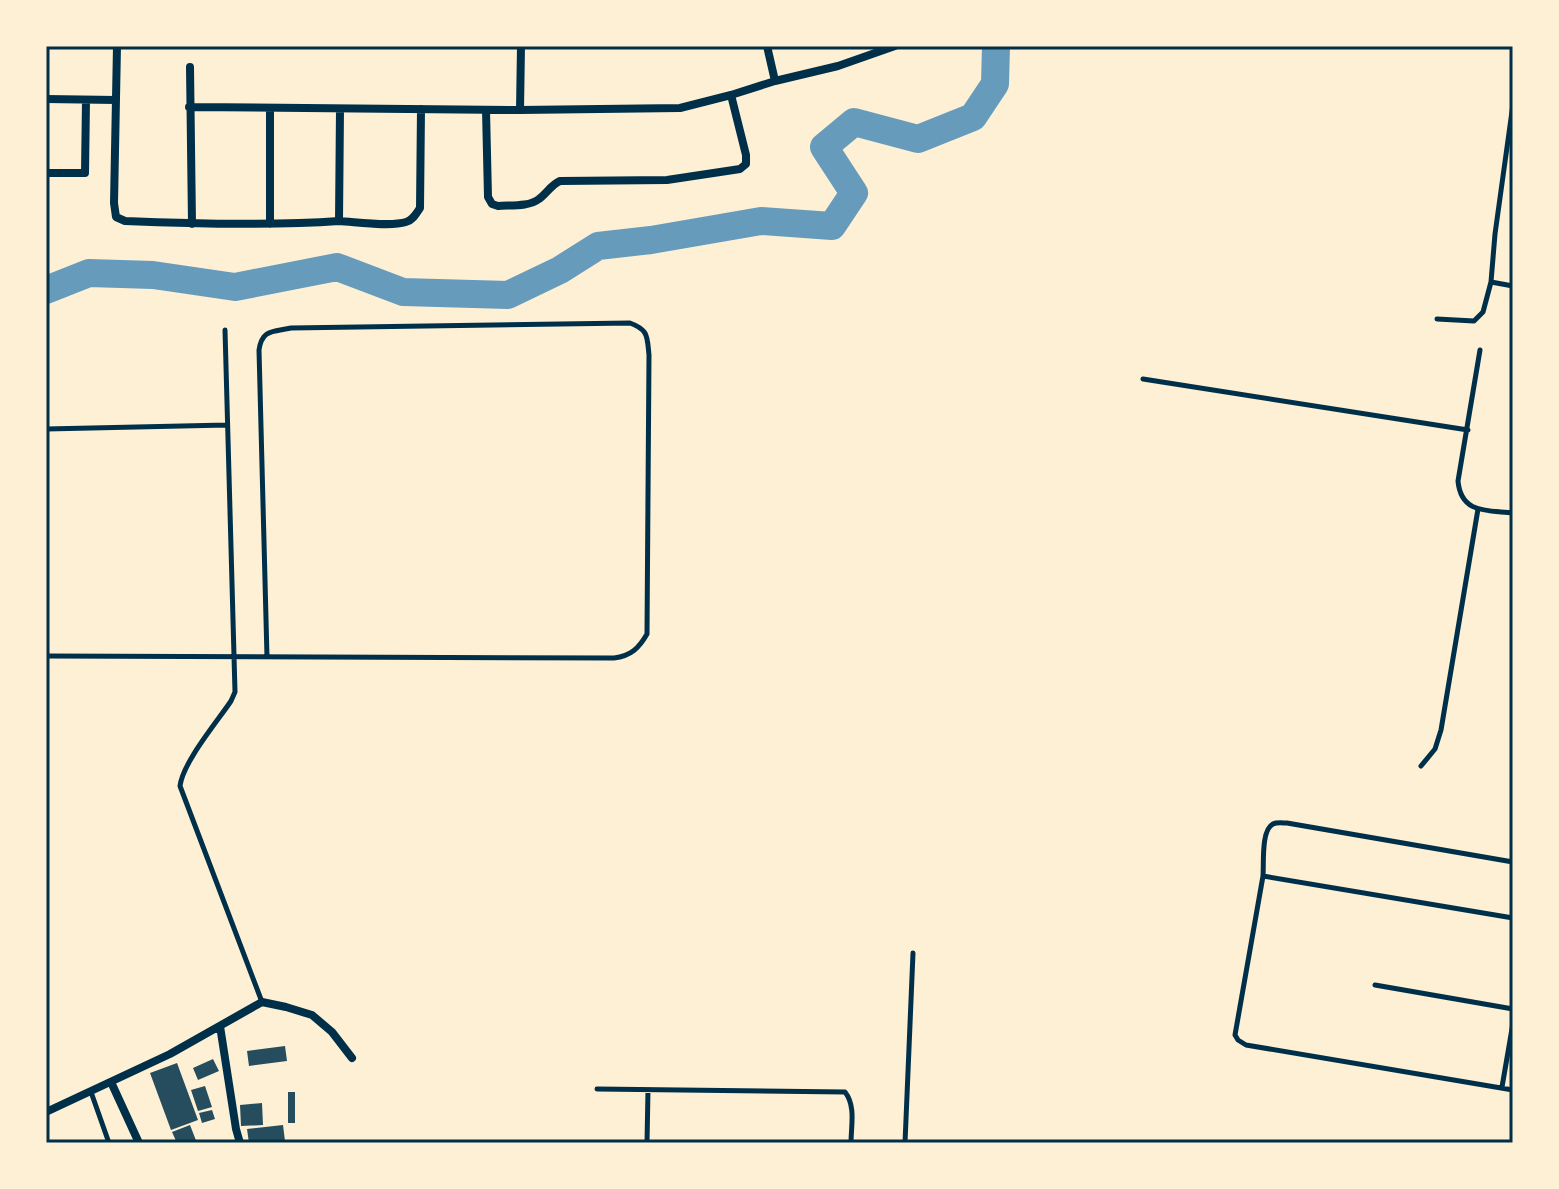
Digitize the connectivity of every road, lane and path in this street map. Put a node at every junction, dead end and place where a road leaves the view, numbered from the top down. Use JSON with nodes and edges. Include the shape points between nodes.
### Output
{"nodes":[{"id":1,"x":117,"y":46,"type":"edge"},
{"id":2,"x":521,"y":46,"type":"edge"},
{"id":3,"x":767,"y":46,"type":"edge"},
{"id":4,"x":895,"y":46,"type":"edge"},
{"id":5,"x":190,"y":67,"type":"dead end"},
{"id":6,"x":775,"y":81,"type":"junction"},
{"id":7,"x":731,"y":95,"type":"junction"},
{"id":8,"x":46,"y":99,"type":"edge"},
{"id":9,"x":86,"y":100,"type":"junction"},
{"id":10,"x":116,"y":100,"type":"junction"},
{"id":11,"x":1513,"y":104,"type":"edge"},
{"id":12,"x":189,"y":107,"type":"junction"},
{"id":13,"x":270,"y":108,"type":"junction"},
{"id":14,"x":340,"y":109,"type":"junction"},
{"id":15,"x":421,"y":109,"type":"junction"},
{"id":16,"x":486,"y":110,"type":"junction"},
{"id":17,"x":520,"y":110,"type":"junction"},
{"id":18,"x":46,"y":173,"type":"edge"},
{"id":19,"x":339,"y":221,"type":"junction"},
{"id":20,"x":192,"y":224,"type":"junction"},
{"id":21,"x":270,"y":224,"type":"junction"},
{"id":22,"x":1491,"y":282,"type":"junction"},
{"id":23,"x":1513,"y":286,"type":"edge"},
{"id":24,"x":1437,"y":319,"type":"dead end"},
{"id":25,"x":225,"y":330,"type":"dead end"},
{"id":26,"x":1480,"y":350,"type":"dead end"},
{"id":27,"x":1143,"y":379,"type":"dead end"},
{"id":28,"x":227,"y":425,"type":"junction"},
{"id":29,"x":46,"y":429,"type":"edge"},
{"id":30,"x":1468,"y":430,"type":"junction"},
{"id":31,"x":1478,"y":509,"type":"junction"},
{"id":32,"x":1513,"y":513,"type":"edge"},
{"id":33,"x":46,"y":656,"type":"edge"},
{"id":34,"x":235,"y":657,"type":"junction"},
{"id":35,"x":267,"y":657,"type":"junction"},
{"id":36,"x":1421,"y":766,"type":"dead end"},
{"id":37,"x":1513,"y":862,"type":"edge"},
{"id":38,"x":1263,"y":876,"type":"junction"},
{"id":39,"x":1513,"y":918,"type":"edge"},
{"id":40,"x":913,"y":953,"type":"dead end"},
{"id":41,"x":1375,"y":985,"type":"dead end"},
{"id":42,"x":262,"y":1002,"type":"junction"},
{"id":43,"x":1513,"y":1009,"type":"edge"},
{"id":44,"x":1513,"y":1023,"type":"edge"},
{"id":45,"x":220,"y":1026,"type":"junction"},
{"id":46,"x":352,"y":1058,"type":"dead end"},
{"id":47,"x":111,"y":1082,"type":"junction"},
{"id":48,"x":1502,"y":1087,"type":"junction"},
{"id":49,"x":597,"y":1089,"type":"dead end"},
{"id":50,"x":648,"y":1090,"type":"junction"},
{"id":51,"x":1513,"y":1090,"type":"edge"},
{"id":52,"x":90,"y":1091,"type":"junction"},
{"id":53,"x":46,"y":1112,"type":"edge"},
{"id":54,"x":109,"y":1143,"type":"edge"},
{"id":55,"x":139,"y":1143,"type":"edge"},
{"id":56,"x":240,"y":1143,"type":"edge"},
{"id":57,"x":647,"y":1143,"type":"edge"},
{"id":58,"x":851,"y":1143,"type":"edge"},
{"id":59,"x":905,"y":1143,"type":"edge"}],
"edges":[{"from":1,"to":10,"type":"street"},
{"from":2,"to":17,"type":"street"},
{"from":3,"to":6,"type":"street"},
{"from":4,"to":6,"type":"street"},
{"from":5,"to":12,"type":"street"},
{"from":6,"to":7,"type":"street"},
{"from":7,"to":16,"type":"street","via":[[746,155],[740,169],[667,180],[560,181],[532,203],[498,206],[488,197]]},
{"from":7,"to":17,"type":"street","via":[[673,108]]},
{"from":8,"to":9,"type":"street"},
{"from":9,"to":10,"type":"street"},
{"from":9,"to":18,"type":"street","via":[[85,173]]},
{"from":10,"to":20,"type":"street","via":[[116,217]]},
{"from":11,"to":22,"type":"lane"},
{"from":12,"to":13,"type":"street"},
{"from":12,"to":20,"type":"street"},
{"from":13,"to":14,"type":"street"},
{"from":13,"to":21,"type":"street"},
{"from":14,"to":15,"type":"street"},
{"from":14,"to":19,"type":"street"},
{"from":15,"to":16,"type":"street"},
{"from":15,"to":19,"type":"street","via":[[416,215],[403,223]]},
{"from":16,"to":17,"type":"street"},
{"from":19,"to":21,"type":"street"},
{"from":20,"to":21,"type":"street"},
{"from":22,"to":23,"type":"lane"},
{"from":22,"to":24,"type":"lane","via":[[1477,319]]},
{"from":25,"to":28,"type":"lane"},
{"from":26,"to":30,"type":"lane"},
{"from":27,"to":30,"type":"lane"},
{"from":28,"to":29,"type":"lane"},
{"from":28,"to":34,"type":"lane"},
{"from":30,"to":31,"type":"lane","via":[[1459,491],[1469,506]]},
{"from":31,"to":32,"type":"lane"},
{"from":31,"to":36,"type":"lane","via":[[1441,730]]},
{"from":33,"to":34,"type":"lane"},
{"from":34,"to":35,"type":"lane"},
{"from":34,"to":42,"type":"lane","via":[[235,692],[187,766],[180,786]]},
{"from":35,"to":35,"type":"lane","via":[[259,350],[266,333],[291,328],[630,323],[646,333],[647,634],[635,651],[614,658]]},
{"from":37,"to":38,"type":"lane","via":[[1276,823],[1265,834]]},
{"from":38,"to":39,"type":"lane"},
{"from":38,"to":48,"type":"lane","via":[[1237,1017],[1238,1040]]},
{"from":40,"to":59,"type":"lane"},
{"from":41,"to":43,"type":"lane"},
{"from":42,"to":45,"type":"street"},
{"from":42,"to":46,"type":"street","via":[[312,1015]]},
{"from":44,"to":48,"type":"lane"},
{"from":45,"to":47,"type":"street"},
{"from":45,"to":56,"type":"street"},
{"from":47,"to":52,"type":"street"},
{"from":47,"to":55,"type":"street"},
{"from":48,"to":51,"type":"lane"},
{"from":49,"to":50,"type":"lane"},
{"from":50,"to":57,"type":"lane"},
{"from":50,"to":58,"type":"lane","via":[[845,1092],[852,1107]]},
{"from":52,"to":53,"type":"street"},
{"from":52,"to":54,"type":"lane"}]}
